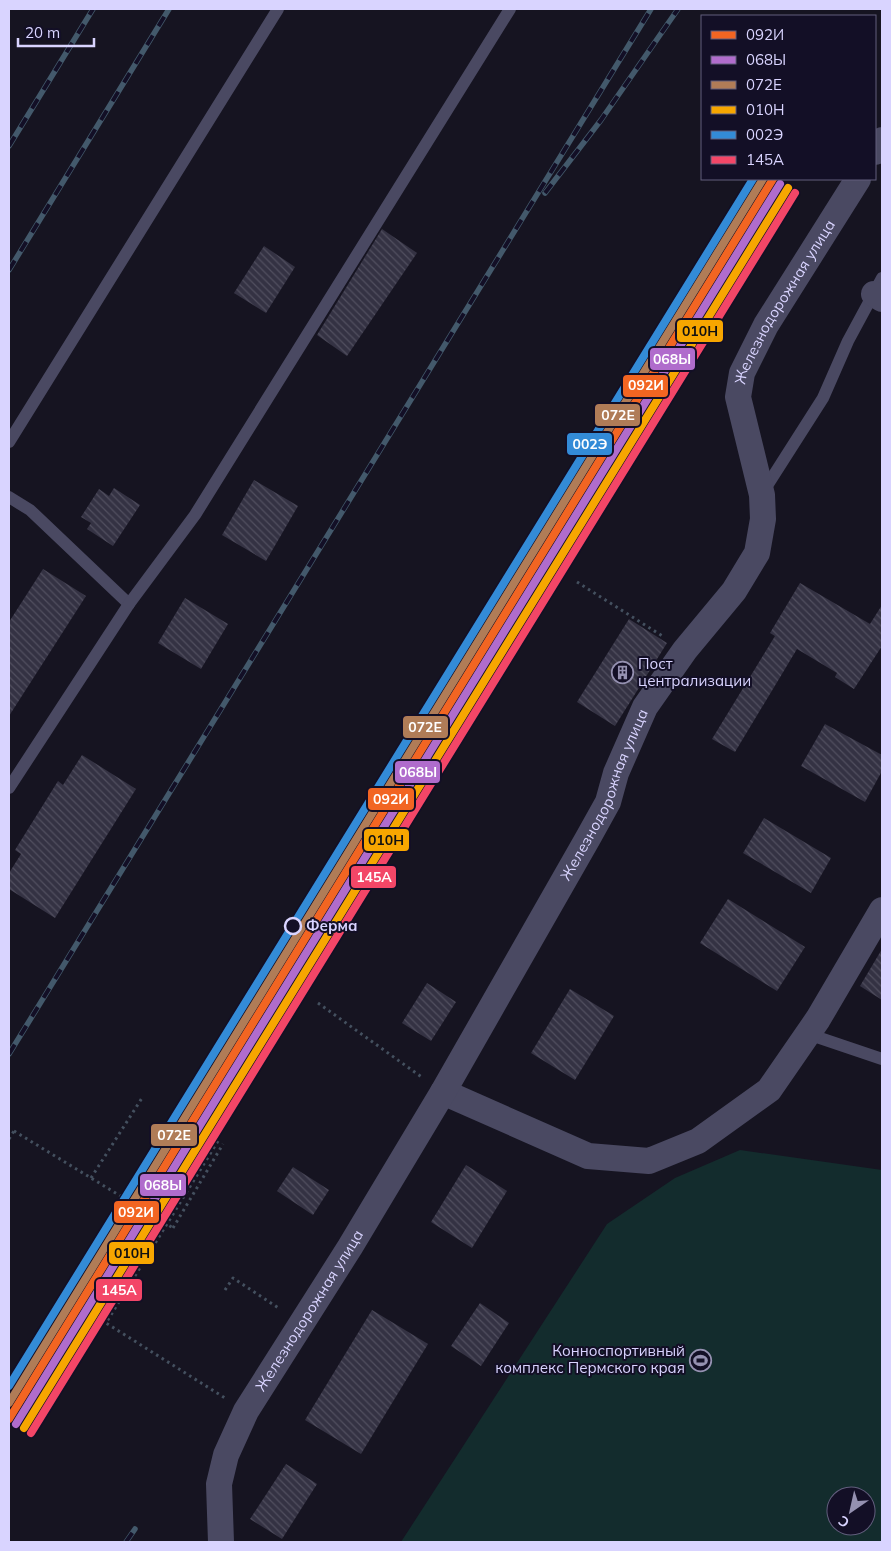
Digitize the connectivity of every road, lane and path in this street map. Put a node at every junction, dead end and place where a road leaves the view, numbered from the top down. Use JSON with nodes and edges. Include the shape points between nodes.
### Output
{"nodes":[{"id":1,"x":278,"y":9,"type":"edge"},
{"id":2,"x":510,"y":9,"type":"edge"},
{"id":3,"x":857,"y":180,"type":"edge"},
{"id":4,"x":880,"y":291,"type":"edge"},
{"id":5,"x":9,"y":442,"type":"edge"},
{"id":6,"x":762,"y":495,"type":"junction"},
{"id":7,"x":9,"y":497,"type":"edge"},
{"id":8,"x":577,"y":582,"type":"dead end"},
{"id":9,"x":129,"y":604,"type":"junction"},
{"id":10,"x":685,"y":650,"type":"junction"},
{"id":11,"x":9,"y":788,"type":"edge"},
{"id":12,"x":882,"y":910,"type":"edge"},
{"id":13,"x":318,"y":1003,"type":"dead end"},
{"id":14,"x":808,"y":1034,"type":"junction"},
{"id":15,"x":882,"y":1059,"type":"edge"},
{"id":16,"x":443,"y":1092,"type":"junction"},
{"id":17,"x":142,"y":1098,"type":"dead end"},
{"id":18,"x":9,"y":1139,"type":"edge"},
{"id":19,"x":218,"y":1141,"type":"dead end"},
{"id":20,"x":224,"y":1144,"type":"dead end"},
{"id":21,"x":91,"y":1178,"type":"junction"},
{"id":22,"x":225,"y":1290,"type":"dead end"},
{"id":23,"x":302,"y":1323,"type":"junction"},
{"id":24,"x":246,"y":1411,"type":"junction"},
{"id":25,"x":221,"y":1542,"type":"edge"}],
"edges":[{"from":1,"to":5,"type":"lane"},
{"from":2,"to":9,"type":"lane","via":[[195,514]]},
{"from":3,"to":6,"type":"street","name":"Железнодорожная улица","via":[[766,325],[742,373],[738,397]]},
{"from":4,"to":6,"type":"lane","via":[[848,341],[822,398]]},
{"from":6,"to":10,"type":"street","name":"Железнодорожная улица","via":[[763,519],[757,553],[734,591]]},
{"from":7,"to":9,"type":"lane","via":[[30,510]]},
{"from":8,"to":10,"type":"path"},
{"from":9,"to":11,"type":"lane"},
{"from":10,"to":16,"type":"street","name":"Железнодорожная улица","via":[[645,707],[616,773],[608,802]]},
{"from":12,"to":14,"type":"street"},
{"from":13,"to":16,"type":"path"},
{"from":14,"to":15,"type":"lane"},
{"from":14,"to":16,"type":"street","via":[[769,1090],[698,1141],[649,1161],[588,1156]]},
{"from":16,"to":23,"type":"street","name":"Железнодорожная улица"},
{"from":17,"to":21,"type":"path"},
{"from":18,"to":21,"type":"path","bridge":true,"via":[[14,1131]]},
{"from":19,"to":24,"type":"path","via":[[106,1323]]},
{"from":20,"to":21,"type":"path","bridge":true,"via":[[173,1228]]},
{"from":22,"to":23,"type":"path","via":[[233,1278]]},
{"from":23,"to":24,"type":"street","name":"Железнодорожная улица"},
{"from":24,"to":25,"type":"street","name":"Железнодорожная улица","via":[[226,1455],[219,1484]]}]}
